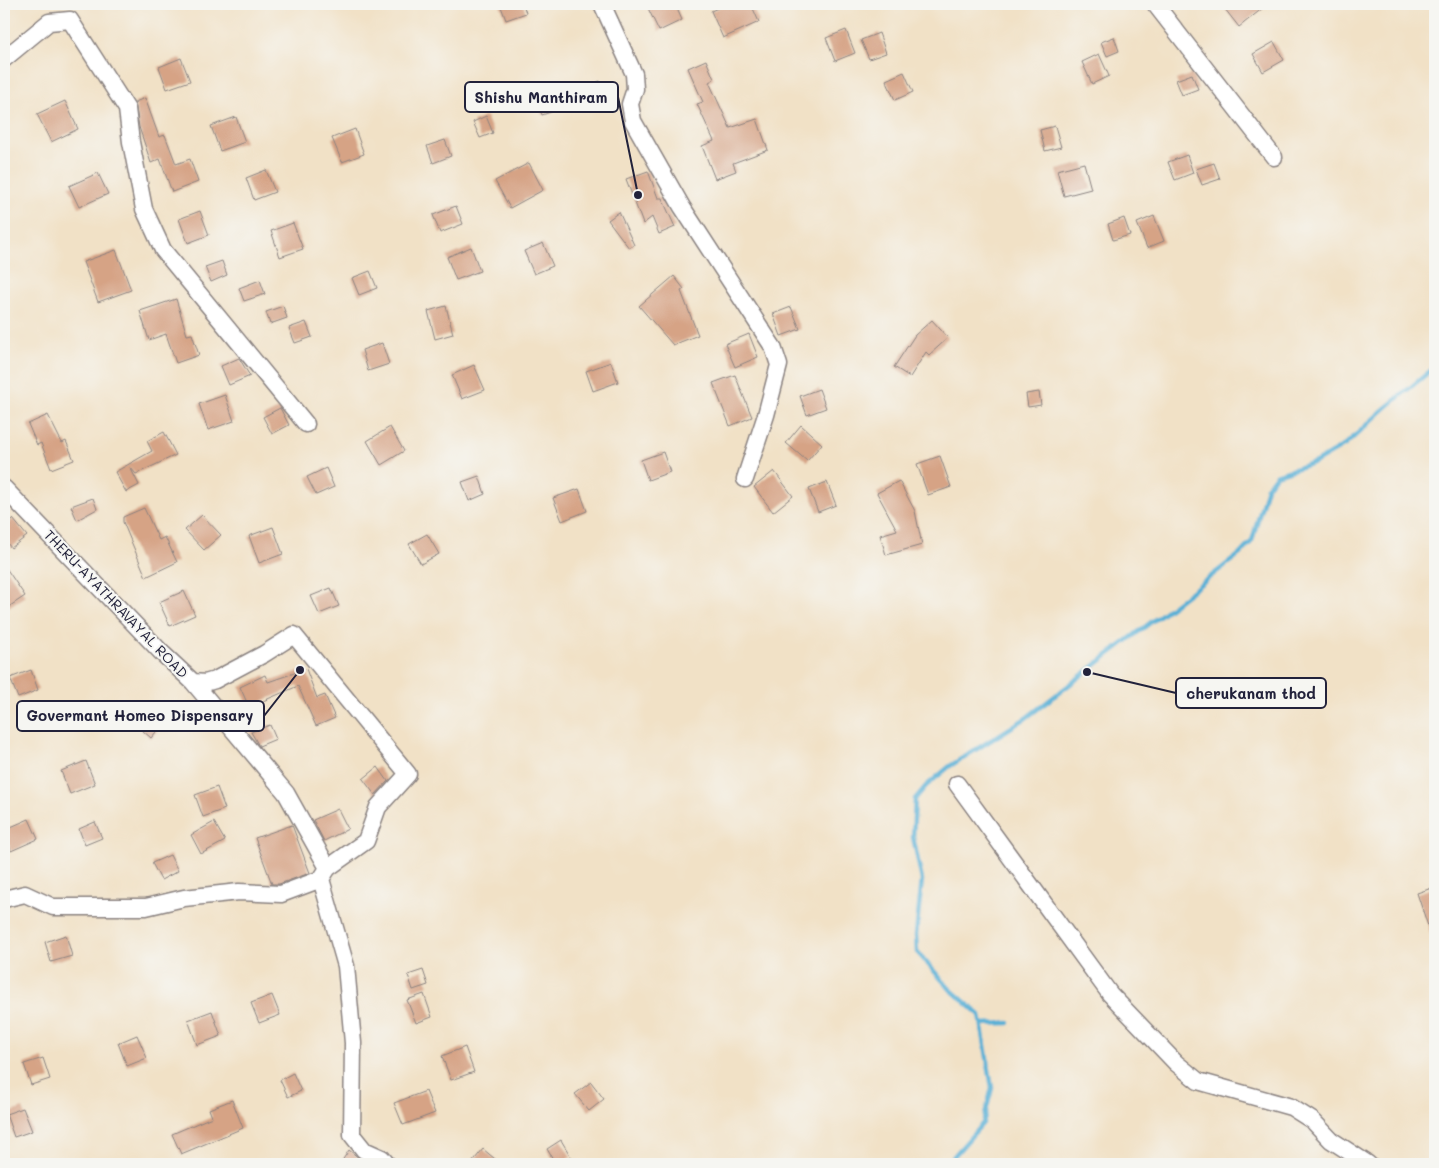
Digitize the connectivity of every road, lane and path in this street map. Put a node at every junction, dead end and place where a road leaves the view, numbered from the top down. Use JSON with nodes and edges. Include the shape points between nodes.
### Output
{"nodes":[{"id":1,"x":602,"y":4,"type":"edge"},
{"id":2,"x":1155,"y":4,"type":"edge"},
{"id":3,"x":69,"y":12,"type":"edge"},
{"id":4,"x":4,"y":59,"type":"edge"},
{"id":5,"x":1274,"y":157,"type":"dead end"},
{"id":6,"x":306,"y":424,"type":"dead end"},
{"id":7,"x":745,"y":479,"type":"dead end"},
{"id":8,"x":7,"y":498,"type":"edge"},
{"id":9,"x":193,"y":682,"type":"junction"},
{"id":10,"x":957,"y":784,"type":"dead end"},
{"id":11,"x":324,"y":873,"type":"junction"},
{"id":12,"x":4,"y":899,"type":"edge"},
{"id":13,"x":387,"y":1164,"type":"edge"},
{"id":14,"x":1368,"y":1164,"type":"edge"}],
"edges":[{"from":1,"to":7,"type":"street","via":[[634,74],[635,89],[630,104],[633,121],[682,207],[773,347],[779,365]]},
{"from":2,"to":5,"type":"street"},
{"from":3,"to":4,"type":"street","via":[[48,22]]},
{"from":3,"to":6,"type":"street","via":[[127,109],[144,209],[163,250]]},
{"from":8,"to":9,"type":"street","name":"THERU-AYATHRAVAYAL ROAD"},
{"from":9,"to":11,"type":"street","via":[[286,793]]},
{"from":9,"to":11,"type":"street","name":"THERU-AYATHRAVAYAL ROAD","via":[[215,680],[294,635],[408,774],[378,807],[366,841]]},
{"from":10,"to":14,"type":"street","via":[[1110,994],[1176,1063],[1198,1081],[1291,1107],[1313,1121],[1331,1140]]},
{"from":11,"to":12,"type":"street","via":[[281,894],[239,892],[184,898],[146,907],[53,907],[25,894]]},
{"from":11,"to":13,"type":"street","via":[[346,966],[353,1043],[352,1135],[364,1150],[382,1158]]}]}
